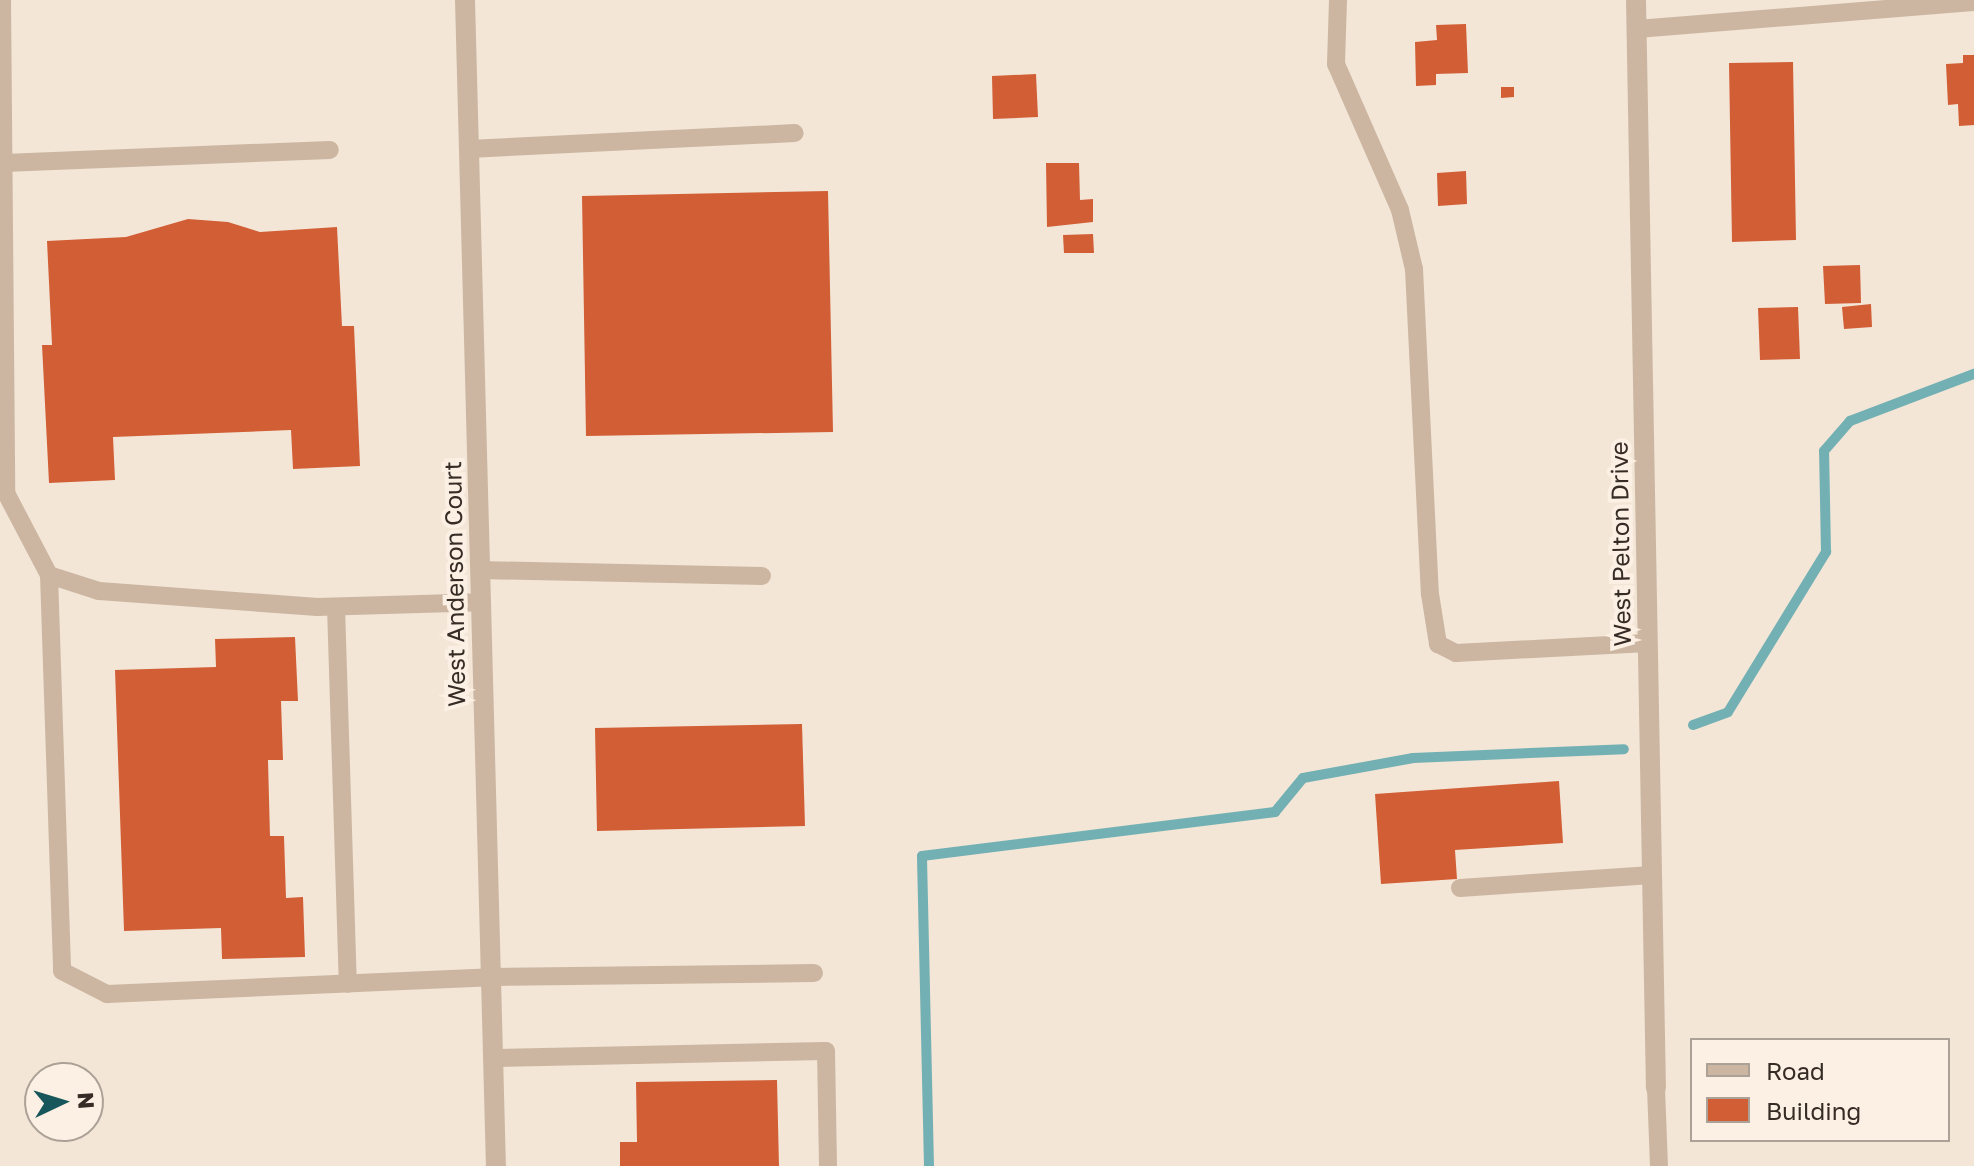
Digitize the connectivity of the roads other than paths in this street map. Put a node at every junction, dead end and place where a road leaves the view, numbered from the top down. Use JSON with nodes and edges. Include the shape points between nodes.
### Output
{"nodes":[{"id":1,"x":2,"y":0,"type":"edge"},
{"id":2,"x":465,"y":0,"type":"edge"},
{"id":3,"x":1338,"y":0,"type":"edge"},
{"id":4,"x":1636,"y":0,"type":"edge"},
{"id":5,"x":1974,"y":2,"type":"edge"},
{"id":6,"x":1637,"y":29,"type":"junction"},
{"id":7,"x":795,"y":133,"type":"dead end"},
{"id":8,"x":469,"y":149,"type":"junction"},
{"id":9,"x":330,"y":150,"type":"dead end"},
{"id":10,"x":4,"y":163,"type":"junction"},
{"id":11,"x":480,"y":570,"type":"junction"},
{"id":12,"x":49,"y":575,"type":"junction"},
{"id":13,"x":762,"y":576,"type":"dead end"},
{"id":14,"x":481,"y":602,"type":"junction"},
{"id":15,"x":336,"y":607,"type":"junction"},
{"id":16,"x":1648,"y":643,"type":"junction"},
{"id":17,"x":1652,"y":875,"type":"junction"},
{"id":18,"x":1460,"y":888,"type":"dead end"},
{"id":19,"x":814,"y":973,"type":"dead end"},
{"id":20,"x":491,"y":977,"type":"junction"},
{"id":21,"x":348,"y":984,"type":"junction"},
{"id":22,"x":493,"y":1058,"type":"junction"},
{"id":23,"x":1656,"y":1088,"type":"joint"},
{"id":24,"x":496,"y":1166,"type":"edge"},
{"id":25,"x":828,"y":1166,"type":"edge"},
{"id":26,"x":1659,"y":1166,"type":"edge"}],
"edges":[{"from":1,"to":10,"type":"lane"},
{"from":2,"to":8,"type":"street","name":"West Anderson Court"},
{"from":3,"to":16,"type":"lane","via":[[1336,64],[1400,210],[1414,269],[1430,594],[1438,644],[1456,653]]},
{"from":4,"to":6,"type":"street","name":"West Pelton Drive"},
{"from":5,"to":6,"type":"lane"},
{"from":6,"to":16,"type":"street","name":"West Pelton Drive"},
{"from":7,"to":8,"type":"lane"},
{"from":8,"to":11,"type":"street","name":"West Anderson Court"},
{"from":9,"to":10,"type":"lane"},
{"from":10,"to":12,"type":"lane","via":[[6,493]]},
{"from":11,"to":13,"type":"lane"},
{"from":11,"to":14,"type":"street","name":"West Anderson Court"},
{"from":12,"to":15,"type":"lane","via":[[99,591]]},
{"from":12,"to":21,"type":"lane","via":[[62,971],[107,994]]},
{"from":14,"to":15,"type":"lane"},
{"from":14,"to":20,"type":"street","name":"West Anderson Court"},
{"from":15,"to":21,"type":"lane"},
{"from":16,"to":17,"type":"street","name":"West Pelton Drive"},
{"from":17,"to":18,"type":"lane"},
{"from":17,"to":23,"type":"street","name":"West Pelton Drive"},
{"from":19,"to":20,"type":"lane"},
{"from":20,"to":21,"type":"lane"},
{"from":20,"to":22,"type":"street","name":"West Anderson Court"},
{"from":22,"to":24,"type":"street","name":"West Anderson Court"},
{"from":22,"to":25,"type":"lane","via":[[826,1051]]},
{"from":23,"to":26,"type":"lane"}]}
